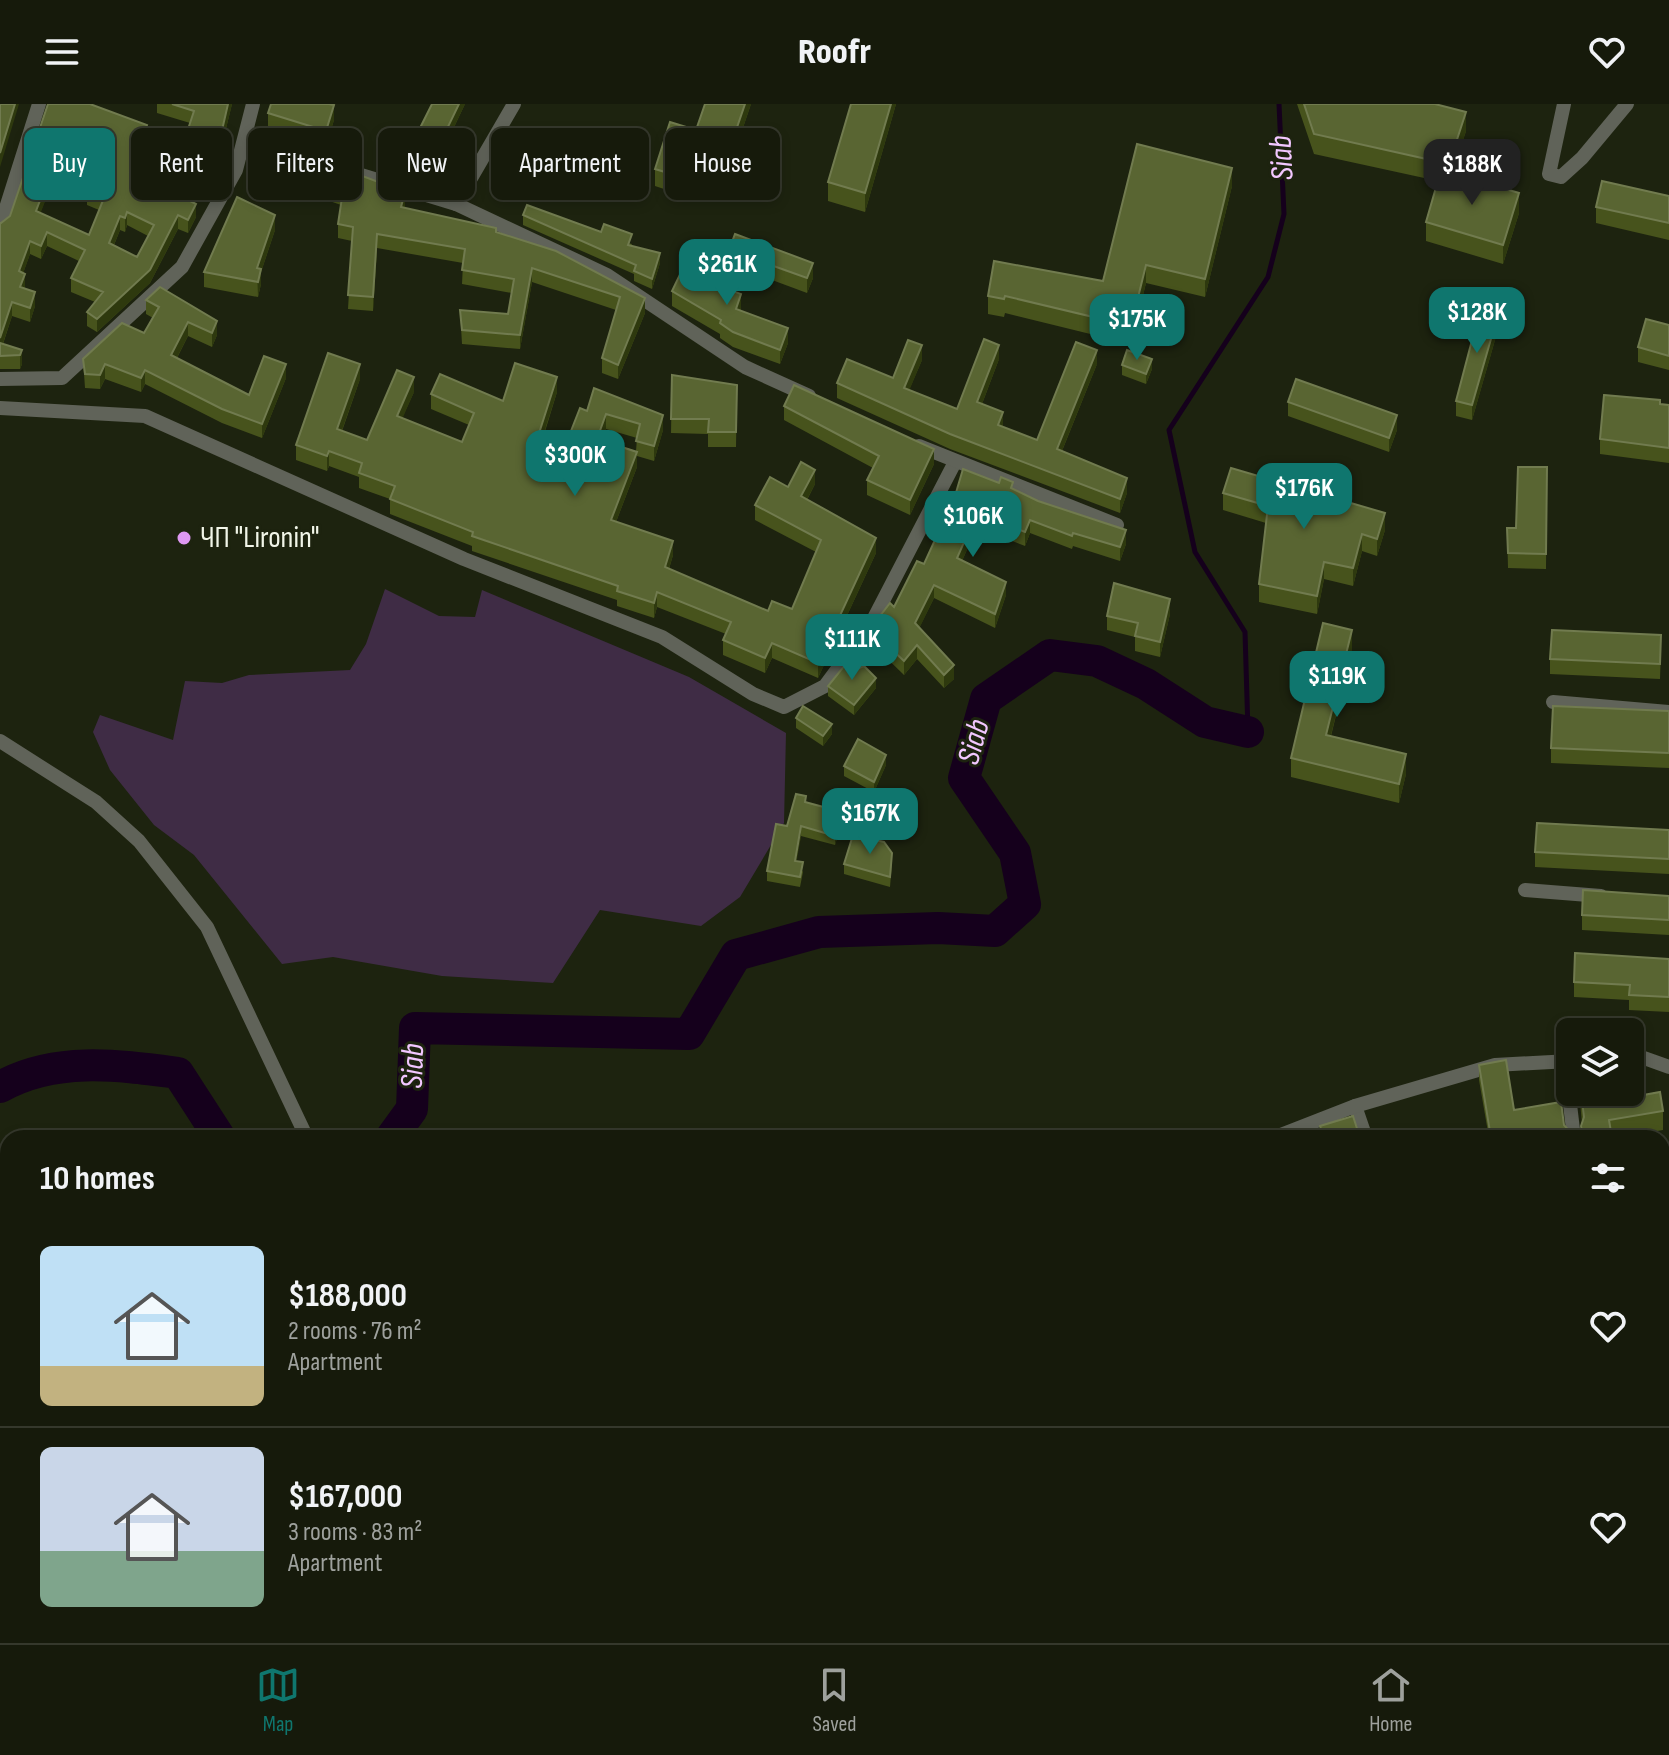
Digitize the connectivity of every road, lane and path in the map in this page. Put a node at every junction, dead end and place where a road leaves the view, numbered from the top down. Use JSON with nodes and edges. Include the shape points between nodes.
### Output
{"nodes":[{"id":1,"x":39,"y":104,"type":"edge"},
{"id":2,"x":253,"y":104,"type":"edge"},
{"id":3,"x":514,"y":104,"type":"edge"},
{"id":4,"x":1564,"y":104,"type":"edge"},
{"id":5,"x":1627,"y":104,"type":"edge"},
{"id":6,"x":246,"y":140,"type":"junction"},
{"id":7,"x":456,"y":204,"type":"junction"},
{"id":8,"x":0,"y":227,"type":"edge"},
{"id":9,"x":0,"y":379,"type":"edge"},
{"id":10,"x":819,"y":401,"type":"edge"},
{"id":11,"x":0,"y":408,"type":"edge"},
{"id":12,"x":901,"y":437,"type":"edge"},
{"id":13,"x":955,"y":462,"type":"junction"},
{"id":14,"x":1117,"y":525,"type":"edge"},
{"id":15,"x":1553,"y":702,"type":"dead end"},
{"id":16,"x":1669,"y":712,"type":"edge"},
{"id":17,"x":0,"y":741,"type":"edge"},
{"id":18,"x":1525,"y":890,"type":"dead end"},
{"id":19,"x":1611,"y":897,"type":"edge"},
{"id":20,"x":1644,"y":1058,"type":"edge"},
{"id":21,"x":1556,"y":1062,"type":"edge"},
{"id":22,"x":1669,"y":1067,"type":"edge"},
{"id":23,"x":1355,"y":1106,"type":"junction"},
{"id":24,"x":1571,"y":1106,"type":"edge"},
{"id":25,"x":303,"y":1130,"type":"edge"},
{"id":26,"x":1294,"y":1130,"type":"edge"},
{"id":27,"x":1363,"y":1130,"type":"edge"},
{"id":28,"x":1573,"y":1130,"type":"edge"}],
"edges":[{"from":1,"to":8,"type":"street"},
{"from":2,"to":6,"type":"street"},
{"from":3,"to":7,"type":"street"},
{"from":4,"to":5,"type":"street","via":[[1549,174],[1561,177]]},
{"from":6,"to":7,"type":"street"},
{"from":6,"to":9,"type":"street","via":[[236,170],[182,267],[62,378]]},
{"from":7,"to":10,"type":"street","via":[[607,275],[745,367]]},
{"from":11,"to":13,"type":"street","via":[[145,416],[464,559],[662,637],[753,694],[784,707],[825,686],[871,624]]},
{"from":12,"to":13,"type":"street"},
{"from":13,"to":14,"type":"street"},
{"from":15,"to":16,"type":"street"},
{"from":17,"to":25,"type":"street","via":[[96,802],[139,841],[207,927]]},
{"from":18,"to":19,"type":"street"},
{"from":20,"to":22,"type":"street"},
{"from":21,"to":23,"type":"street","via":[[1495,1065]]},
{"from":23,"to":26,"type":"street"},
{"from":23,"to":27,"type":"street"},
{"from":24,"to":28,"type":"street"}]}
